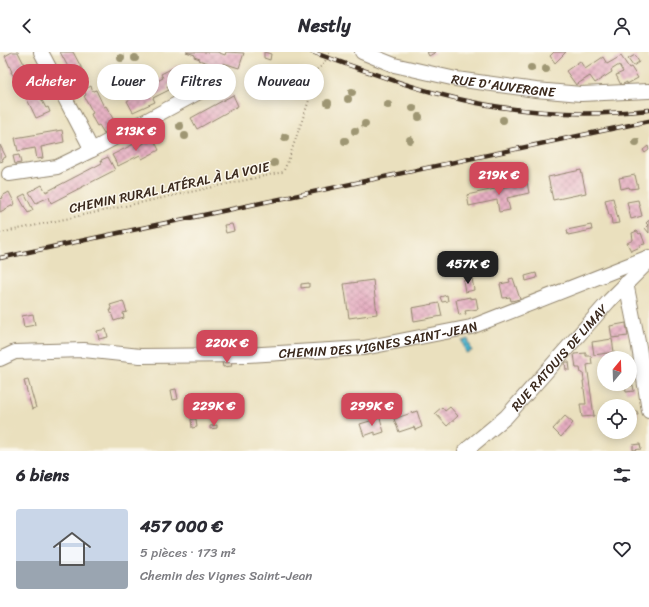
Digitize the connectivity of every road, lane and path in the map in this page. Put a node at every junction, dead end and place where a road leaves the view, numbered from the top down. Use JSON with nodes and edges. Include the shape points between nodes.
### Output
{"nodes":[{"id":1,"x":41,"y":52,"type":"edge"},
{"id":2,"x":330,"y":52,"type":"edge"},
{"id":3,"x":362,"y":52,"type":"edge"},
{"id":4,"x":649,"y":91,"type":"edge"},
{"id":5,"x":184,"y":100,"type":"edge"},
{"id":6,"x":92,"y":150,"type":"junction"},
{"id":7,"x":10,"y":174,"type":"dead end"},
{"id":8,"x":0,"y":233,"type":"edge"},
{"id":9,"x":649,"y":257,"type":"edge"},
{"id":10,"x":649,"y":261,"type":"edge"},
{"id":11,"x":626,"y":283,"type":"junction"},
{"id":12,"x":0,"y":359,"type":"edge"},
{"id":13,"x":649,"y":411,"type":"edge"},
{"id":14,"x":465,"y":451,"type":"edge"}],
"edges":[{"from":1,"to":6,"type":"street"},
{"from":2,"to":8,"type":"path","name":"CHEMIN RURAL LATÉRAL À LA VOIE","via":[[320,68],[313,72],[308,71],[313,77],[314,86],[283,172]]},
{"from":3,"to":4,"type":"street","name":"RUE D'AUVERGNE","via":[[407,68],[456,80],[580,94]]},
{"from":5,"to":6,"type":"street"},
{"from":6,"to":7,"type":"street","via":[[57,167]]},
{"from":9,"to":12,"type":"street","name":"CHEMIN DES VIGNES SAINT-JEAN","via":[[471,327],[364,348],[247,355],[140,356],[84,350],[15,352]]},
{"from":10,"to":11,"type":"street","name":"RUE RATOUIS DE LIMAY"},
{"from":11,"to":13,"type":"street"},
{"from":11,"to":14,"type":"street","name":"RUE RATOUIS DE LIMAY","via":[[506,417]]}]}
